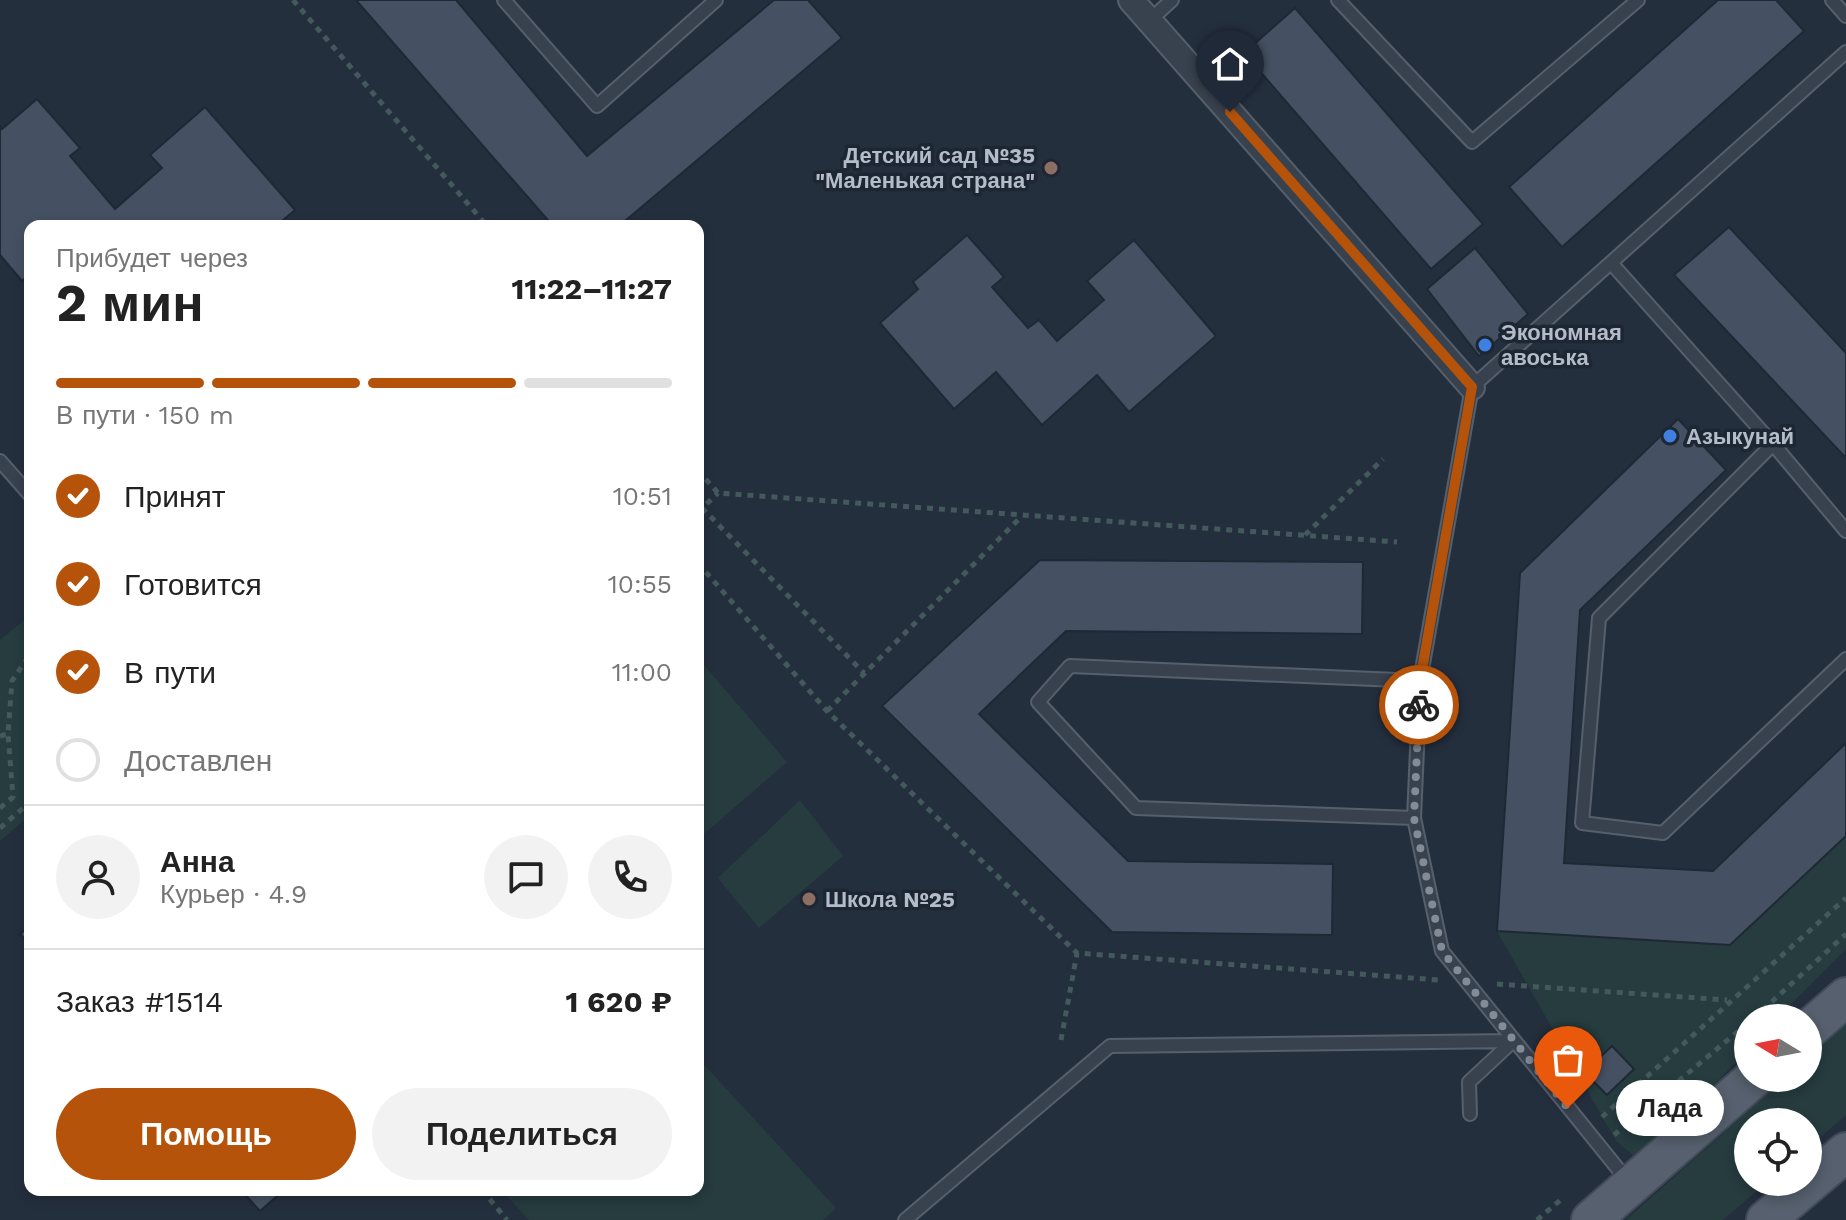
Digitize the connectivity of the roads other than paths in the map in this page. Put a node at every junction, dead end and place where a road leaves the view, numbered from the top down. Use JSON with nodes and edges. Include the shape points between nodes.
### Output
{"nodes":[{"id":1,"x":504,"y":0,"type":"edge"},
{"id":2,"x":716,"y":0,"type":"edge"},
{"id":3,"x":1131,"y":0,"type":"edge"},
{"id":4,"x":1172,"y":0,"type":"edge"},
{"id":5,"x":1338,"y":0,"type":"edge"},
{"id":6,"x":1638,"y":0,"type":"edge"},
{"id":7,"x":1832,"y":0,"type":"edge"},
{"id":8,"x":1846,"y":16,"type":"edge"},
{"id":9,"x":1149,"y":21,"type":"junction"},
{"id":10,"x":1846,"y":52,"type":"edge"},
{"id":11,"x":1612,"y":264,"type":"junction"},
{"id":12,"x":1472,"y":387,"type":"junction"},
{"id":13,"x":1773,"y":444,"type":"junction"},
{"id":14,"x":0,"y":461,"type":"edge"},
{"id":15,"x":24,"y":488,"type":"edge"},
{"id":16,"x":1846,"y":531,"type":"edge"},
{"id":17,"x":1846,"y":659,"type":"edge"},
{"id":18,"x":1420,"y":681,"type":"junction"},
{"id":19,"x":1414,"y":818,"type":"junction"},
{"id":20,"x":1846,"y":997,"type":"edge"},
{"id":21,"x":1822,"y":1018,"type":"edge"},
{"id":22,"x":1513,"y":1041,"type":"junction"},
{"id":23,"x":1738,"y":1092,"type":"edge"},
{"id":24,"x":1470,"y":1114,"type":"dead end"},
{"id":25,"x":1846,"y":1152,"type":"edge"},
{"id":26,"x":1631,"y":1185,"type":"junction"},
{"id":27,"x":1580,"y":1207,"type":"edge"},
{"id":28,"x":1780,"y":1213,"type":"edge"},
{"id":29,"x":905,"y":1220,"type":"edge"}],
"edges":[{"from":1,"to":2,"type":"lane","via":[[597,106]]},
{"from":3,"to":9,"type":"street"},
{"from":4,"to":9,"type":"lane"},
{"from":5,"to":6,"type":"lane","via":[[1472,142]]},
{"from":7,"to":8,"type":"lane"},
{"from":9,"to":12,"type":"street"},
{"from":10,"to":11,"type":"lane"},
{"from":11,"to":12,"type":"lane"},
{"from":11,"to":13,"type":"lane"},
{"from":12,"to":18,"type":"lane"},
{"from":13,"to":16,"type":"lane"},
{"from":13,"to":17,"type":"lane","via":[[1599,618],[1582,823],[1663,833]]},
{"from":14,"to":15,"type":"lane"},
{"from":18,"to":19,"type":"lane"},
{"from":18,"to":19,"type":"lane","via":[[1070,666],[1038,702],[1136,808]]},
{"from":19,"to":22,"type":"lane","via":[[1442,951]]},
{"from":20,"to":21,"type":"main road"},
{"from":22,"to":24,"type":"lane","via":[[1469,1082]]},
{"from":22,"to":26,"type":"lane"},
{"from":22,"to":29,"type":"lane","via":[[1110,1046]]},
{"from":23,"to":26,"type":"main road"},
{"from":25,"to":28,"type":"main road"},
{"from":26,"to":27,"type":"main road"}]}
